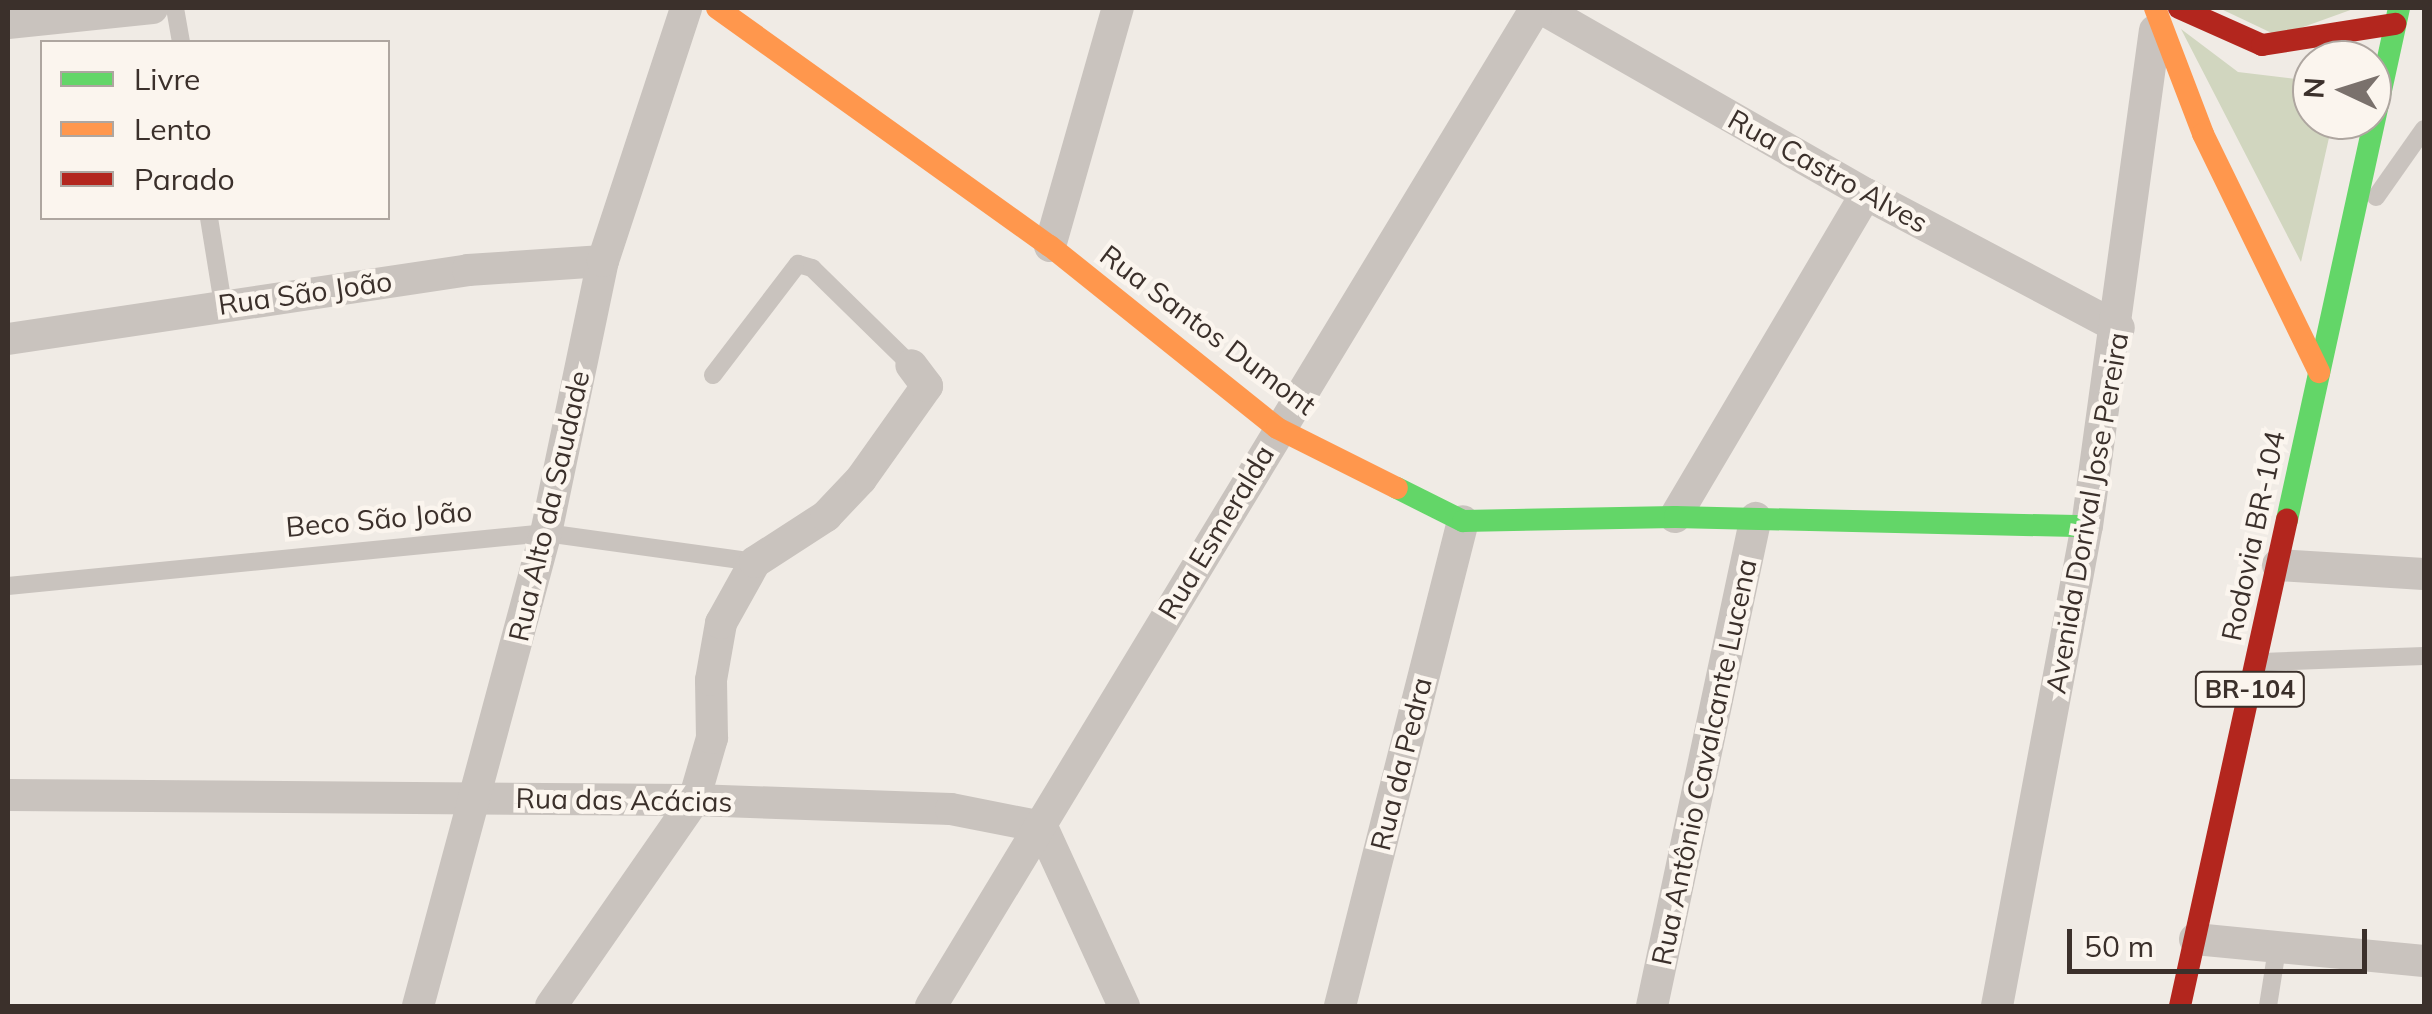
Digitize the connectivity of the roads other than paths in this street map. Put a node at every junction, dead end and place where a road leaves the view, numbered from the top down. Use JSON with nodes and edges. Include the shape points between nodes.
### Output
{"nodes":[{"id":1,"x":152,"y":8,"type":"edge"},
{"id":2,"x":176,"y":8,"type":"edge"},
{"id":3,"x":686,"y":8,"type":"edge"},
{"id":4,"x":717,"y":8,"type":"edge"},
{"id":5,"x":1118,"y":8,"type":"edge"},
{"id":6,"x":1538,"y":8,"type":"edge"},
{"id":7,"x":2163,"y":10,"type":"edge"},
{"id":8,"x":2397,"y":16,"type":"edge"},
{"id":9,"x":8,"y":24,"type":"edge"},
{"id":10,"x":181,"y":40,"type":"edge"},
{"id":11,"x":2424,"y":129,"type":"edge"},
{"id":12,"x":1866,"y":194,"type":"junction"},
{"id":13,"x":209,"y":220,"type":"edge"},
{"id":14,"x":2347,"y":238,"type":"junction"},
{"id":15,"x":1050,"y":246,"type":"junction"},
{"id":16,"x":603,"y":260,"type":"junction"},
{"id":17,"x":223,"y":304,"type":"junction"},
{"id":18,"x":2119,"y":328,"type":"junction"},
{"id":19,"x":8,"y":339,"type":"edge"},
{"id":20,"x":911,"y":365,"type":"joint"},
{"id":21,"x":2319,"y":372,"type":"junction"},
{"id":22,"x":713,"y":375,"type":"dead end"},
{"id":23,"x":1277,"y":428,"type":"junction"},
{"id":24,"x":1675,"y":517,"type":"junction"},
{"id":25,"x":1756,"y":518,"type":"junction"},
{"id":26,"x":1463,"y":521,"type":"junction"},
{"id":27,"x":2087,"y":526,"type":"junction"},
{"id":28,"x":546,"y":533,"type":"junction"},
{"id":29,"x":755,"y":562,"type":"junction"},
{"id":30,"x":2278,"y":565,"type":"junction"},
{"id":31,"x":2424,"y":574,"type":"edge"},
{"id":32,"x":8,"y":586,"type":"edge"},
{"id":33,"x":2424,"y":656,"type":"edge"},
{"id":34,"x":2256,"y":662,"type":"junction"},
{"id":35,"x":8,"y":795,"type":"edge"},
{"id":36,"x":478,"y":798,"type":"junction"},
{"id":37,"x":694,"y":800,"type":"junction"},
{"id":38,"x":1042,"y":827,"type":"junction"},
{"id":39,"x":2195,"y":939,"type":"junction"},
{"id":40,"x":2278,"y":949,"type":"junction"},
{"id":41,"x":2424,"y":961,"type":"edge"},
{"id":42,"x":418,"y":1006,"type":"edge"},
{"id":43,"x":551,"y":1006,"type":"edge"},
{"id":44,"x":931,"y":1006,"type":"edge"},
{"id":45,"x":1124,"y":1006,"type":"edge"},
{"id":46,"x":1340,"y":1006,"type":"edge"},
{"id":47,"x":1652,"y":1006,"type":"edge"},
{"id":48,"x":1996,"y":1006,"type":"edge"},
{"id":49,"x":2180,"y":1006,"type":"edge"},
{"id":50,"x":2268,"y":1006,"type":"edge"}],
"edges":[{"from":1,"to":9,"type":"street"},
{"from":2,"to":10,"type":"lane"},
{"from":3,"to":16,"type":"street","name":"Rua Alto da Saudade"},
{"from":4,"to":15,"type":"main road","name":"Rua Santos Dumont"},
{"from":5,"to":15,"type":"street"},
{"from":6,"to":12,"type":"street","name":"Rua Castro Alves"},
{"from":6,"to":23,"type":"street","name":"Rua Esmeralda"},
{"from":7,"to":8,"type":"main road","via":[[2262,46]]},
{"from":7,"to":18,"type":"street","name":"Avenida Dorival Jose Pereira"},
{"from":7,"to":21,"type":"main road","via":[[2202,134]]},
{"from":8,"to":14,"type":"main road","name":"Rodovia BR-104","number":"BR-104"},
{"from":11,"to":14,"type":"lane"},
{"from":12,"to":18,"type":"street","name":"Rua Castro Alves"},
{"from":12,"to":24,"type":"street"},
{"from":13,"to":17,"type":"lane"},
{"from":14,"to":21,"type":"main road","name":"Rodovia BR-104","number":"BR-104"},
{"from":15,"to":23,"type":"main road","name":"Rua Santos Dumont"},
{"from":16,"to":17,"type":"street","name":"Rua São João","via":[[468,270]]},
{"from":16,"to":28,"type":"street","name":"Rua Alto da Saudade"},
{"from":17,"to":19,"type":"street","name":"Rua São João"},
{"from":18,"to":27,"type":"street","name":"Avenida Dorival Jose Pereira"},
{"from":20,"to":22,"type":"lane","via":[[812,268],[798,264]]},
{"from":20,"to":29,"type":"street","via":[[928,386],[861,479],[826,516]]},
{"from":21,"to":30,"type":"main road","name":"Rodovia BR-104","number":"BR-104"},
{"from":23,"to":26,"type":"main road","name":"Rua Santos Dumont"},
{"from":23,"to":38,"type":"street","name":"Rua Esmeralda"},
{"from":24,"to":25,"type":"main road","name":"Rua Santos Dumont"},
{"from":24,"to":26,"type":"main road","name":"Rua Santos Dumont"},
{"from":25,"to":27,"type":"main road","name":"Rua Santos Dumont"},
{"from":25,"to":47,"type":"street","name":"Rua Antônio Cavalcante Lucena"},
{"from":26,"to":46,"type":"street","name":"Rua da Pedra"},
{"from":27,"to":48,"type":"street","name":"Avenida Dorival Jose Pereira"},
{"from":28,"to":29,"type":"lane","name":"Beco São João"},
{"from":28,"to":32,"type":"lane","name":"Beco São João"},
{"from":28,"to":36,"type":"street","name":"Rua Alto da Saudade"},
{"from":29,"to":37,"type":"street","via":[[721,623],[711,680],[712,738]]},
{"from":30,"to":31,"type":"street"},
{"from":30,"to":34,"type":"main road","name":"Rodovia BR-104","number":"BR-104"},
{"from":33,"to":34,"type":"lane"},
{"from":34,"to":39,"type":"main road","name":"Rodovia BR-104","number":"BR-104"},
{"from":35,"to":36,"type":"street","name":"Rua das Acácias"},
{"from":36,"to":37,"type":"street","name":"Rua das Acácias"},
{"from":36,"to":42,"type":"street","name":"Rua Alto da Saudade"},
{"from":37,"to":38,"type":"street","name":"Rua das Acácias","via":[[951,809]]},
{"from":37,"to":43,"type":"street"},
{"from":38,"to":44,"type":"street","name":"Rua Esmeralda"},
{"from":38,"to":45,"type":"street"},
{"from":39,"to":40,"type":"street"},
{"from":39,"to":49,"type":"main road","name":"Rodovia BR-104","number":"BR-104"},
{"from":40,"to":41,"type":"street"},
{"from":40,"to":50,"type":"lane"}]}
